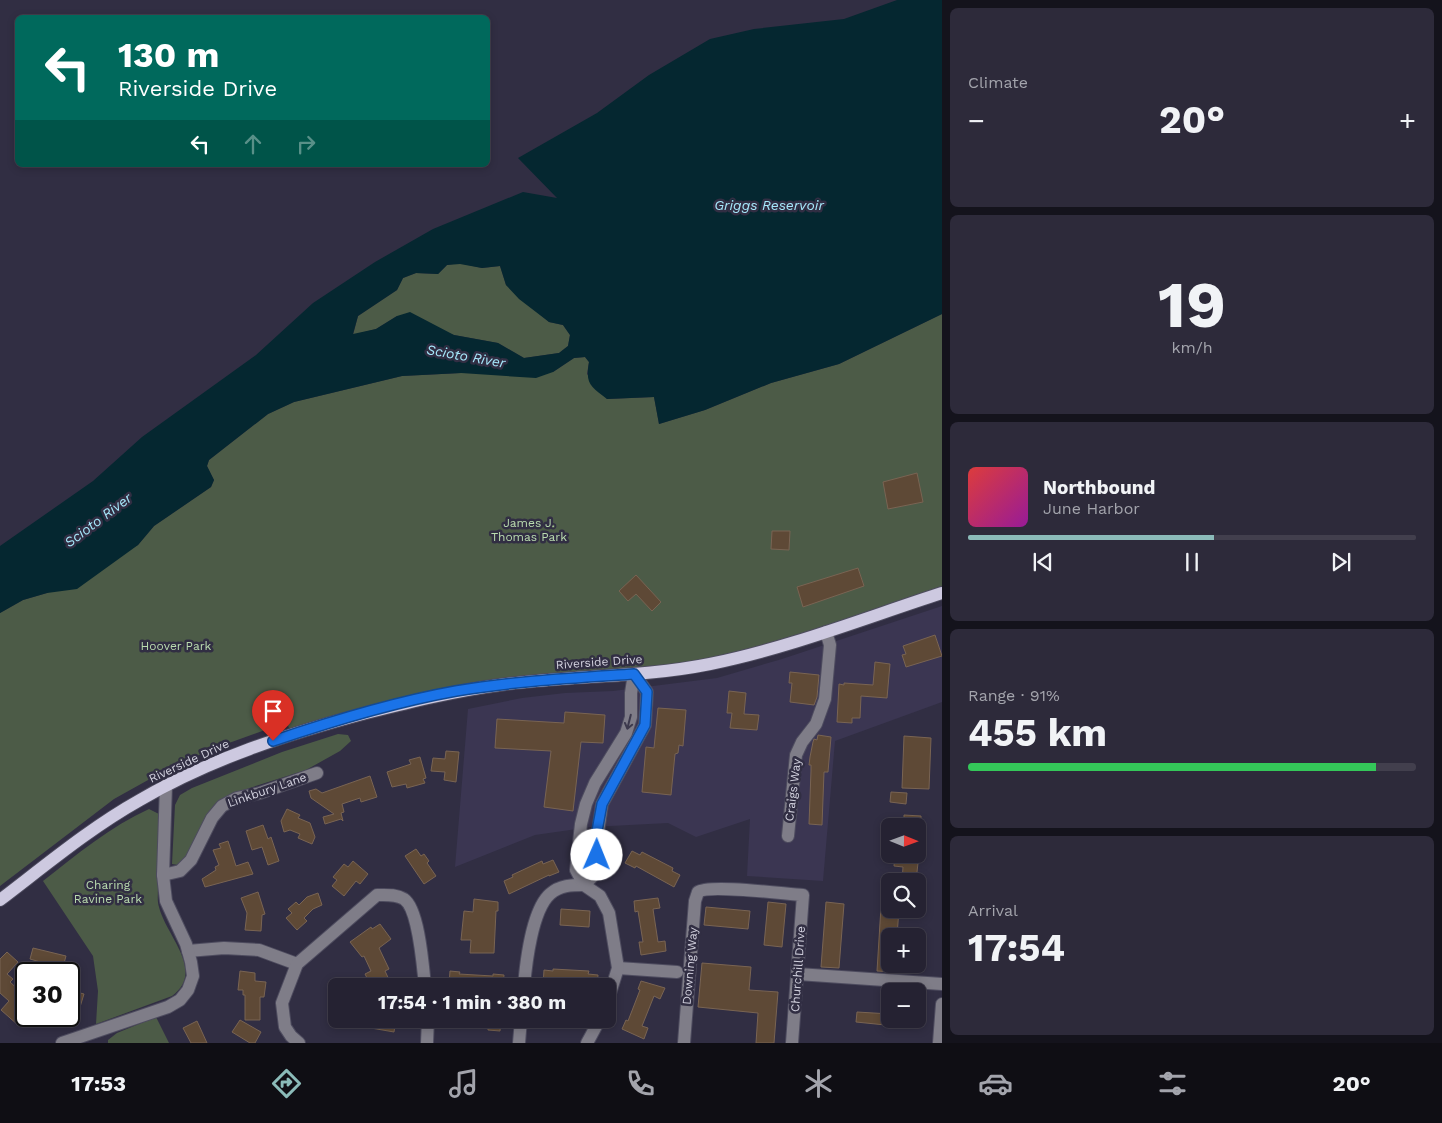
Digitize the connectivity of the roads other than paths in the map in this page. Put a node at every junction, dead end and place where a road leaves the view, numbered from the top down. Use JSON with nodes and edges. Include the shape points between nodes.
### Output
{"nodes":[{"id":1,"x":942,"y":593,"type":"edge"},
{"id":2,"x":826,"y":632,"type":"junction"},
{"id":3,"x":634,"y":674,"type":"junction"},
{"id":4,"x":317,"y":773,"type":"dead end"},
{"id":5,"x":166,"y":785,"type":"junction"},
{"id":6,"x":788,"y":836,"type":"dead end"},
{"id":7,"x":163,"y":875,"type":"junction"},
{"id":8,"x":584,"y":885,"type":"junction"},
{"id":9,"x":700,"y":890,"type":"joint"},
{"id":10,"x":0,"y":900,"type":"edge"},
{"id":11,"x":188,"y":950,"type":"junction"},
{"id":12,"x":297,"y":964,"type":"junction"},
{"id":13,"x":618,"y":968,"type":"junction"},
{"id":14,"x":677,"y":972,"type":"dead end"},
{"id":15,"x":798,"y":974,"type":"junction"},
{"id":16,"x":425,"y":978,"type":"edge"},
{"id":17,"x":525,"y":978,"type":"edge"},
{"id":18,"x":615,"y":978,"type":"edge"},
{"id":19,"x":942,"y":984,"type":"edge"},
{"id":20,"x":942,"y":1004,"type":"edge"},
{"id":21,"x":428,"y":1028,"type":"edge"},
{"id":22,"x":520,"y":1028,"type":"edge"},
{"id":23,"x":595,"y":1028,"type":"edge"},
{"id":24,"x":96,"y":1038,"type":"edge"},
{"id":25,"x":62,"y":1043,"type":"edge"},
{"id":26,"x":299,"y":1043,"type":"edge"},
{"id":27,"x":427,"y":1043,"type":"edge"},
{"id":28,"x":519,"y":1043,"type":"edge"},
{"id":29,"x":587,"y":1043,"type":"edge"},
{"id":30,"x":684,"y":1043,"type":"edge"},
{"id":31,"x":792,"y":1043,"type":"edge"},
{"id":32,"x":939,"y":1043,"type":"edge"}],
"edges":[{"from":1,"to":2,"type":"main road","name":"Riverside Drive"},
{"from":2,"to":3,"type":"main road","name":"Riverside Drive","via":[[710,664]]},
{"from":2,"to":6,"type":"street","name":"Craigs Way","via":[[830,645],[825,699],[816,724],[796,755]]},
{"from":3,"to":5,"type":"main road","name":"Riverside Drive","via":[[501,684],[408,702],[236,753]]},
{"from":3,"to":8,"type":"street","one_way":true,"via":[[630,693],[631,717],[626,733],[595,783],[581,824],[576,870]]},
{"from":3,"to":8,"type":"street","via":[[647,692],[645,725],[602,804],[597,839],[598,871]]},
{"from":4,"to":7,"type":"street","name":"Linkbury Lane","via":[[237,798],[222,806],[212,818],[191,860],[180,871]]},
{"from":5,"to":7,"type":"street"},
{"from":5,"to":10,"type":"main road","name":"Riverside Drive","via":[[98,825]]},
{"from":7,"to":11,"type":"street","via":[[166,901]]},
{"from":8,"to":13,"type":"street","via":[[600,896],[609,913]]},
{"from":8,"to":17,"type":"street","via":[[566,886],[551,894],[540,908],[527,956]]},
{"from":9,"to":15,"type":"street","name":"Churchill Drive","via":[[803,895]]},
{"from":9,"to":30,"type":"street","name":"Downing Way","via":[[695,901]]},
{"from":11,"to":12,"type":"street","via":[[259,950]]},
{"from":11,"to":24,"type":"street","via":[[193,976],[180,1000]]},
{"from":12,"to":16,"type":"street","via":[[377,896],[391,895],[405,899],[410,905],[416,920]]},
{"from":12,"to":26,"type":"street","via":[[282,1003],[285,1027]]},
{"from":13,"to":14,"type":"street"},
{"from":13,"to":18,"type":"street"},
{"from":15,"to":19,"type":"street"},
{"from":15,"to":31,"type":"street","name":"Churchill Drive"},
{"from":20,"to":32,"type":"street"},
{"from":21,"to":27,"type":"street"},
{"from":22,"to":28,"type":"street"},
{"from":23,"to":29,"type":"street"},
{"from":24,"to":25,"type":"street"}]}
